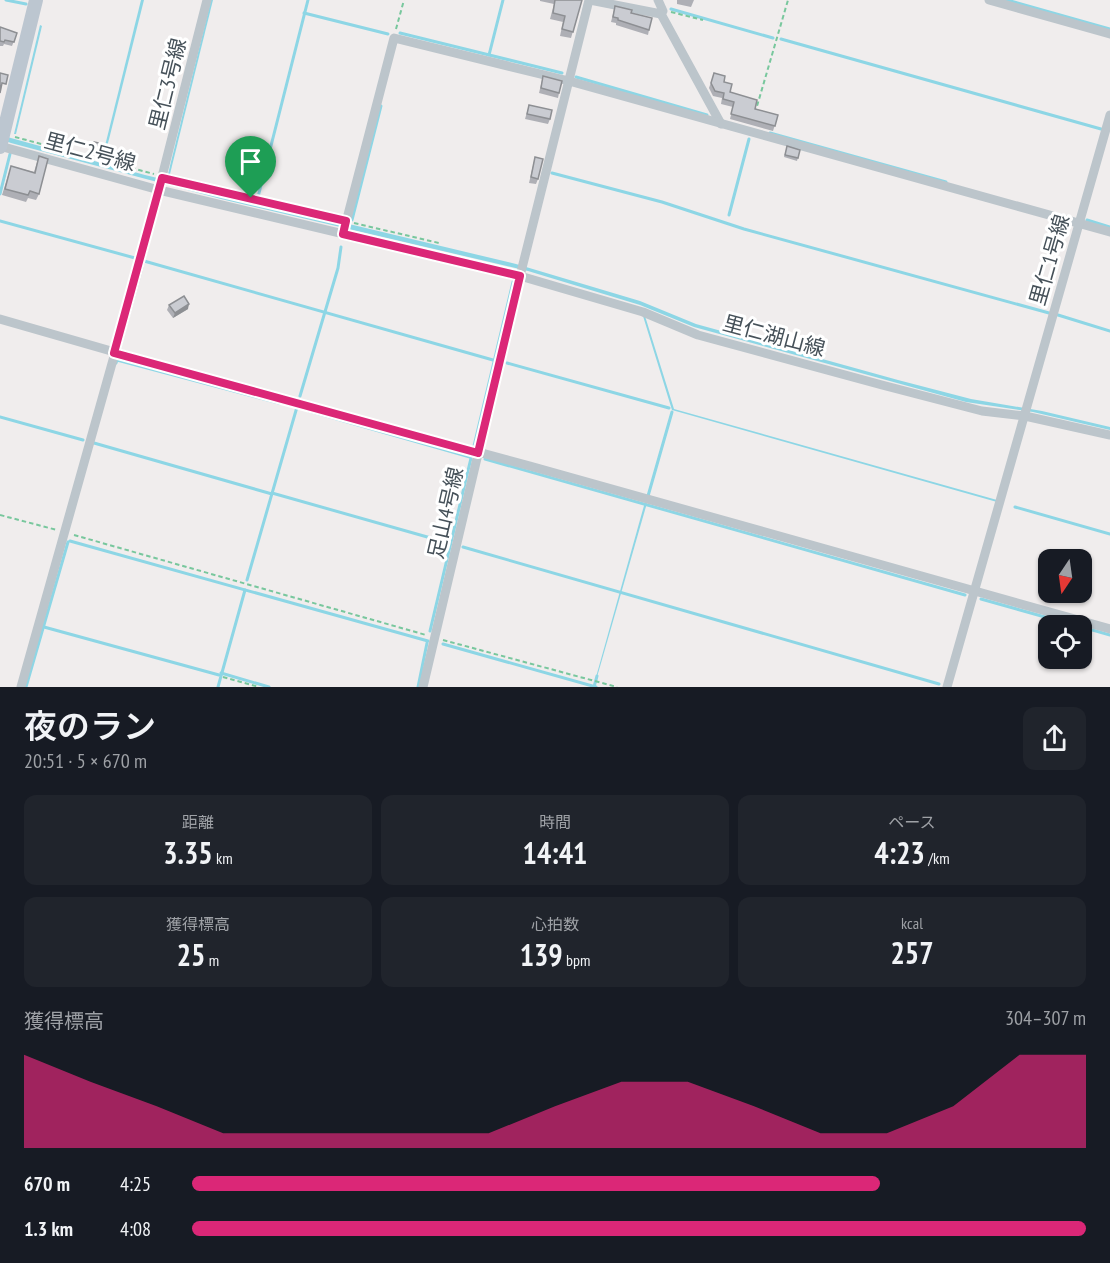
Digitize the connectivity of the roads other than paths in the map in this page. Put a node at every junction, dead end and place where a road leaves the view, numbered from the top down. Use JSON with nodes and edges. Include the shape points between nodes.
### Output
{"nodes":[{"id":1,"x":36,"y":0,"type":"edge"},
{"id":2,"x":207,"y":0,"type":"edge"},
{"id":3,"x":590,"y":0,"type":"edge"},
{"id":4,"x":658,"y":0,"type":"edge"},
{"id":5,"x":989,"y":0,"type":"edge"},
{"id":6,"x":662,"y":12,"type":"junction"},
{"id":7,"x":1110,"y":34,"type":"edge"},
{"id":8,"x":569,"y":81,"type":"junction"},
{"id":9,"x":1110,"y":115,"type":"edge"},
{"id":10,"x":721,"y":124,"type":"junction"},
{"id":11,"x":1,"y":143,"type":"edge"},
{"id":12,"x":159,"y":190,"type":"junction"},
{"id":13,"x":1079,"y":224,"type":"junction"},
{"id":14,"x":1110,"y":232,"type":"edge"},
{"id":15,"x":343,"y":234,"type":"junction"},
{"id":16,"x":520,"y":276,"type":"junction"},
{"id":17,"x":0,"y":319,"type":"edge"},
{"id":18,"x":114,"y":353,"type":"junction"},
{"id":19,"x":1025,"y":416,"type":"junction"},
{"id":20,"x":1110,"y":435,"type":"edge"},
{"id":21,"x":478,"y":453,"type":"junction"},
{"id":22,"x":974,"y":592,"type":"junction"},
{"id":23,"x":1110,"y":629,"type":"edge"},
{"id":24,"x":21,"y":687,"type":"edge"},
{"id":25,"x":423,"y":687,"type":"edge"},
{"id":26,"x":947,"y":687,"type":"edge"}],
"edges":[{"from":1,"to":11,"type":"street"},
{"from":2,"to":12,"type":"street","name":"里仁3号線"},
{"from":3,"to":6,"type":"street"},
{"from":3,"to":8,"type":"street"},
{"from":4,"to":6,"type":"street"},
{"from":5,"to":7,"type":"street"},
{"from":6,"to":10,"type":"street"},
{"from":8,"to":10,"type":"street"},
{"from":8,"to":15,"type":"street","via":[[394,38]]},
{"from":8,"to":16,"type":"street"},
{"from":9,"to":13,"type":"street","name":"里仁1号線"},
{"from":10,"to":13,"type":"street"},
{"from":11,"to":12,"type":"street","name":"里仁2号線"},
{"from":12,"to":15,"type":"street","name":"里仁2号線"},
{"from":12,"to":18,"type":"street","name":"里仁3号線"},
{"from":13,"to":14,"type":"street"},
{"from":13,"to":19,"type":"street","name":"里仁1号線"},
{"from":15,"to":16,"type":"street","name":"里仁2号線"},
{"from":16,"to":19,"type":"street","name":"里仁湖山線","via":[[643,312],[698,335],[982,411]]},
{"from":16,"to":21,"type":"street","name":"足山4号線"},
{"from":17,"to":18,"type":"street"},
{"from":18,"to":21,"type":"street"},
{"from":18,"to":24,"type":"street","name":"里仁3号線"},
{"from":19,"to":20,"type":"street","name":"里仁湖山線"},
{"from":19,"to":22,"type":"street"},
{"from":21,"to":22,"type":"street"},
{"from":21,"to":25,"type":"street","name":"足山4号線"},
{"from":22,"to":23,"type":"street"},
{"from":22,"to":26,"type":"street"}]}
